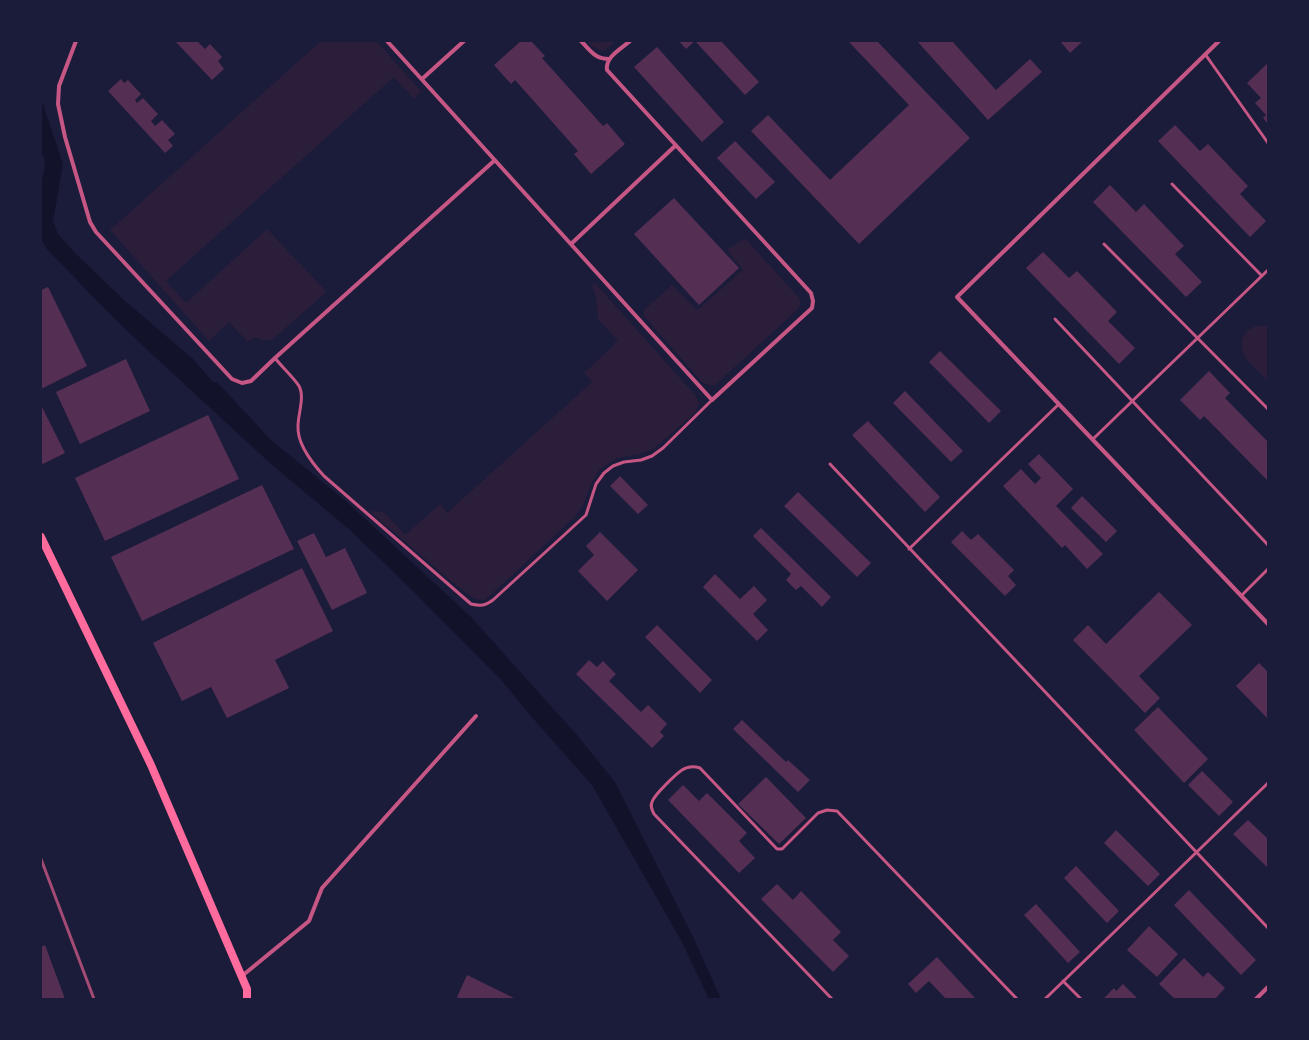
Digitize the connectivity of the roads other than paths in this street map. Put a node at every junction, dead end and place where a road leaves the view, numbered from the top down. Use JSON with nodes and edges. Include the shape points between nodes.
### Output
{"nodes":[{"id":1,"x":76,"y":41,"type":"edge"},
{"id":2,"x":387,"y":41,"type":"edge"},
{"id":3,"x":464,"y":41,"type":"edge"},
{"id":4,"x":582,"y":41,"type":"edge"},
{"id":5,"x":630,"y":41,"type":"edge"},
{"id":6,"x":1219,"y":41,"type":"edge"},
{"id":7,"x":1205,"y":54,"type":"junction"},
{"id":8,"x":609,"y":59,"type":"junction"},
{"id":9,"x":422,"y":80,"type":"junction"},
{"id":10,"x":1268,"y":143,"type":"edge"},
{"id":11,"x":676,"y":145,"type":"junction"},
{"id":12,"x":495,"y":160,"type":"junction"},
{"id":13,"x":1172,"y":184,"type":"dead end"},
{"id":14,"x":571,"y":244,"type":"junction"},
{"id":15,"x":1104,"y":244,"type":"dead end"},
{"id":16,"x":1268,"y":270,"type":"edge"},
{"id":17,"x":1262,"y":276,"type":"junction"},
{"id":18,"x":1055,"y":319,"type":"dead end"},
{"id":19,"x":1198,"y":338,"type":"junction"},
{"id":20,"x":275,"y":358,"type":"junction"},
{"id":21,"x":712,"y":400,"type":"junction"},
{"id":22,"x":1132,"y":401,"type":"junction"},
{"id":23,"x":1059,"y":404,"type":"junction"},
{"id":24,"x":1268,"y":409,"type":"edge"},
{"id":25,"x":1093,"y":439,"type":"junction"},
{"id":26,"x":830,"y":464,"type":"dead end"},
{"id":27,"x":41,"y":538,"type":"edge"},
{"id":28,"x":1268,"y":545,"type":"edge"},
{"id":29,"x":910,"y":549,"type":"junction"},
{"id":30,"x":1268,"y":569,"type":"edge"},
{"id":31,"x":1242,"y":596,"type":"junction"},
{"id":32,"x":1268,"y":624,"type":"edge"},
{"id":33,"x":476,"y":716,"type":"dead end"},
{"id":34,"x":1268,"y":783,"type":"edge"},
{"id":35,"x":1196,"y":852,"type":"junction"},
{"id":36,"x":1268,"y":928,"type":"edge"},
{"id":37,"x":241,"y":976,"type":"junction"},
{"id":38,"x":1063,"y":981,"type":"junction"},
{"id":39,"x":1268,"y":987,"type":"edge"},
{"id":40,"x":247,"y":999,"type":"edge"},
{"id":41,"x":832,"y":999,"type":"edge"},
{"id":42,"x":1017,"y":999,"type":"edge"},
{"id":43,"x":1045,"y":999,"type":"edge"},
{"id":44,"x":1081,"y":999,"type":"edge"},
{"id":45,"x":1256,"y":999,"type":"edge"}],
"edges":[{"from":1,"to":20,"type":"street","via":[[59,86],[58,104],[90,222],[96,232],[232,379],[242,383],[251,381]]},
{"from":2,"to":9,"type":"street"},
{"from":3,"to":9,"type":"street"},
{"from":4,"to":8,"type":"street","via":[[594,55],[601,59]]},
{"from":5,"to":8,"type":"street"},
{"from":6,"to":7,"type":"street"},
{"from":7,"to":10,"type":"lane"},
{"from":7,"to":23,"type":"street","via":[[957,297]]},
{"from":8,"to":11,"type":"street","via":[[607,70]]},
{"from":9,"to":12,"type":"street"},
{"from":11,"to":14,"type":"street"},
{"from":11,"to":21,"type":"street","via":[[811,293],[813,301],[812,308]]},
{"from":12,"to":14,"type":"street"},
{"from":12,"to":20,"type":"street"},
{"from":13,"to":17,"type":"lane"},
{"from":14,"to":21,"type":"street"},
{"from":15,"to":19,"type":"lane"},
{"from":16,"to":17,"type":"lane"},
{"from":17,"to":19,"type":"lane"},
{"from":18,"to":22,"type":"lane"},
{"from":19,"to":22,"type":"lane"},
{"from":19,"to":24,"type":"lane"},
{"from":20,"to":21,"type":"lane","via":[[300,386],[298,427],[302,447],[314,466],[471,604],[480,606],[493,600],[586,515],[596,484],[613,466],[652,456]]},
{"from":22,"to":25,"type":"lane"},
{"from":22,"to":28,"type":"lane"},
{"from":23,"to":25,"type":"street"},
{"from":23,"to":29,"type":"lane"},
{"from":25,"to":31,"type":"street"},
{"from":26,"to":29,"type":"lane"},
{"from":27,"to":37,"type":"main road","via":[[151,765]]},
{"from":29,"to":35,"type":"lane"},
{"from":30,"to":31,"type":"lane"},
{"from":31,"to":32,"type":"street"},
{"from":33,"to":37,"type":"street","via":[[322,888],[309,921]]},
{"from":34,"to":35,"type":"lane"},
{"from":35,"to":36,"type":"lane"},
{"from":35,"to":38,"type":"lane"},
{"from":37,"to":40,"type":"main road","via":[[247,989]]},
{"from":38,"to":43,"type":"lane"},
{"from":38,"to":44,"type":"lane"},
{"from":39,"to":45,"type":"street"},
{"from":41,"to":42,"type":"lane","via":[[654,814],[651,808],[656,794],[683,770],[693,766],[700,768],[777,849],[782,849],[818,813],[827,810],[837,811]]}]}
